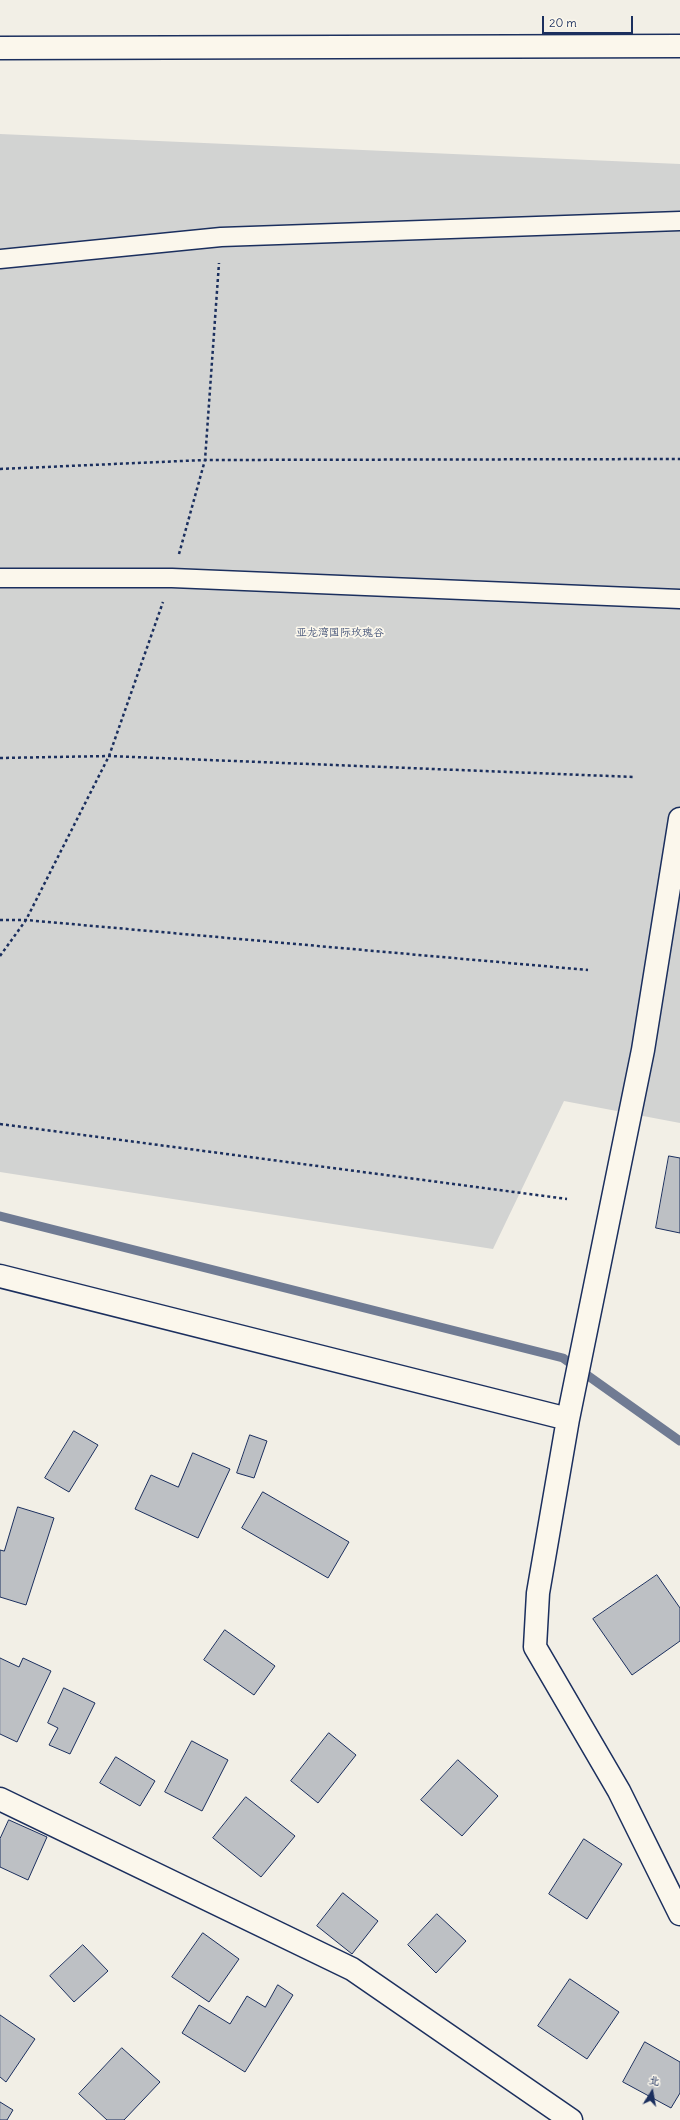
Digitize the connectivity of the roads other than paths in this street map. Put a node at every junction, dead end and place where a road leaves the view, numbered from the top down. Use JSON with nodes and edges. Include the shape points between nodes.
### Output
{"nodes":[{"id":1,"x":680,"y":46,"type":"edge"},
{"id":2,"x":0,"y":48,"type":"edge"},
{"id":3,"x":680,"y":221,"type":"edge"},
{"id":4,"x":0,"y":259,"type":"edge"},
{"id":5,"x":0,"y":578,"type":"edge"},
{"id":6,"x":680,"y":599,"type":"edge"},
{"id":7,"x":680,"y":819,"type":"edge"},
{"id":8,"x":0,"y":1276,"type":"edge"},
{"id":9,"x":568,"y":1419,"type":"junction"},
{"id":10,"x":0,"y":1799,"type":"edge"},
{"id":11,"x":680,"y":1914,"type":"edge"},
{"id":12,"x":571,"y":2120,"type":"edge"}],
"edges":[{"from":1,"to":2,"type":"street"},
{"from":3,"to":4,"type":"lane","via":[[221,238]]},
{"from":5,"to":6,"type":"lane","via":[[172,578]]},
{"from":7,"to":9,"type":"street","via":[[643,1050]]},
{"from":8,"to":9,"type":"street"},
{"from":9,"to":11,"type":"street","via":[[538,1593],[535,1647],[619,1791]]},
{"from":10,"to":12,"type":"street","via":[[352,1969]]}]}
